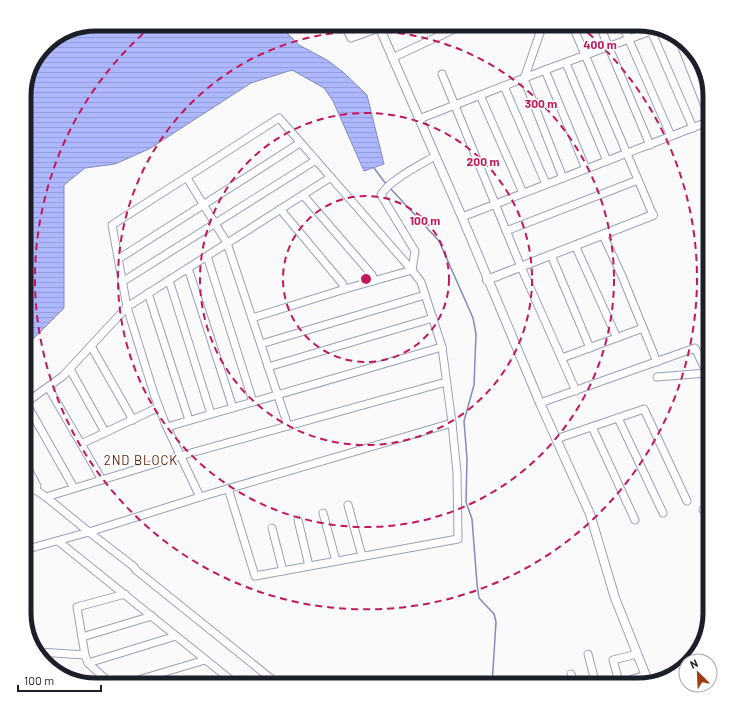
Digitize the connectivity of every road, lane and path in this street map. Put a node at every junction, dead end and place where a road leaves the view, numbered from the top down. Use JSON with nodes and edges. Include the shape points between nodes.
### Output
{"nodes":[{"id":1,"x":347,"y":31,"type":"edge"},
{"id":2,"x":367,"y":31,"type":"edge"},
{"id":3,"x":381,"y":31,"type":"edge"},
{"id":4,"x":438,"y":31,"type":"edge"},
{"id":5,"x":450,"y":31,"type":"edge"},
{"id":6,"x":541,"y":31,"type":"edge"},
{"id":7,"x":575,"y":31,"type":"edge"},
{"id":8,"x":602,"y":31,"type":"edge"},
{"id":9,"x":625,"y":31,"type":"edge"},
{"id":10,"x":645,"y":31,"type":"edge"},
{"id":11,"x":651,"y":32,"type":"edge"},
{"id":12,"x":440,"y":36,"type":"junction"},
{"id":13,"x":629,"y":39,"type":"junction"},
{"id":14,"x":609,"y":47,"type":"junction"},
{"id":15,"x":682,"y":48,"type":"edge"},
{"id":16,"x":585,"y":56,"type":"junction"},
{"id":17,"x":392,"y":58,"type":"junction"},
{"id":18,"x":566,"y":63,"type":"junction"},
{"id":19,"x":545,"y":70,"type":"junction"},
{"id":20,"x":442,"y":74,"type":"dead end"},
{"id":21,"x":524,"y":79,"type":"junction"},
{"id":22,"x":504,"y":86,"type":"junction"},
{"id":23,"x":480,"y":95,"type":"junction"},
{"id":24,"x":703,"y":102,"type":"edge"},
{"id":25,"x":455,"y":105,"type":"junction"},
{"id":26,"x":419,"y":120,"type":"junction"},
{"id":27,"x":703,"y":123,"type":"edge"},
{"id":28,"x":693,"y":128,"type":"junction"},
{"id":29,"x":671,"y":136,"type":"junction"},
{"id":30,"x":300,"y":143,"type":"junction"},
{"id":31,"x":650,"y":145,"type":"junction"},
{"id":32,"x":627,"y":154,"type":"junction"},
{"id":33,"x":435,"y":156,"type":"junction"},
{"id":34,"x":316,"y":160,"type":"junction"},
{"id":35,"x":607,"y":161,"type":"junction"},
{"id":36,"x":586,"y":169,"type":"junction"},
{"id":37,"x":331,"y":177,"type":"junction"},
{"id":38,"x":187,"y":178,"type":"junction"},
{"id":39,"x":563,"y":178,"type":"junction"},
{"id":40,"x":638,"y":180,"type":"junction"},
{"id":41,"x":546,"y":184,"type":"junction"},
{"id":42,"x":523,"y":193,"type":"junction"},
{"id":43,"x":303,"y":195,"type":"junction"},
{"id":44,"x":495,"y":204,"type":"junction"},
{"id":45,"x":204,"y":205,"type":"junction"},
{"id":46,"x":280,"y":209,"type":"junction"},
{"id":47,"x":653,"y":215,"type":"joint"},
{"id":48,"x":462,"y":217,"type":"junction"},
{"id":49,"x":215,"y":223,"type":"junction"},
{"id":50,"x":506,"y":231,"type":"junction"},
{"id":51,"x":603,"y":235,"type":"junction"},
{"id":52,"x":227,"y":243,"type":"junction"},
{"id":53,"x":575,"y":245,"type":"junction"},
{"id":54,"x":550,"y":255,"type":"junction"},
{"id":55,"x":207,"y":256,"type":"junction"},
{"id":56,"x":119,"y":257,"type":"junction"},
{"id":57,"x":521,"y":267,"type":"junction"},
{"id":58,"x":188,"y":268,"type":"junction"},
{"id":59,"x":412,"y":270,"type":"junction"},
{"id":60,"x":169,"y":280,"type":"junction"},
{"id":61,"x":374,"y":280,"type":"junction"},
{"id":62,"x":487,"y":280,"type":"junction"},
{"id":63,"x":122,"y":282,"type":"junction"},
{"id":64,"x":345,"y":289,"type":"junction"},
{"id":65,"x":148,"y":293,"type":"junction"},
{"id":66,"x":425,"y":295,"type":"junction"},
{"id":67,"x":127,"y":307,"type":"junction"},
{"id":68,"x":252,"y":318,"type":"junction"},
{"id":69,"x":434,"y":318,"type":"junction"},
{"id":70,"x":643,"y":328,"type":"junction"},
{"id":71,"x":617,"y":338,"type":"junction"},
{"id":72,"x":261,"y":344,"type":"junction"},
{"id":73,"x":91,"y":346,"type":"junction"},
{"id":74,"x":442,"y":347,"type":"junction"},
{"id":75,"x":590,"y":348,"type":"junction"},
{"id":76,"x":562,"y":358,"type":"junction"},
{"id":77,"x":657,"y":362,"type":"junction"},
{"id":78,"x":703,"y":365,"type":"edge"},
{"id":79,"x":268,"y":367,"type":"junction"},
{"id":80,"x":70,"y":369,"type":"junction"},
{"id":81,"x":703,"y":373,"type":"edge"},
{"id":82,"x":657,"y":377,"type":"dead end"},
{"id":83,"x":446,"y":382,"type":"junction"},
{"id":84,"x":48,"y":387,"type":"junction"},
{"id":85,"x":576,"y":391,"type":"junction"},
{"id":86,"x":278,"y":395,"type":"junction"},
{"id":87,"x":31,"y":399,"type":"edge"},
{"id":88,"x":253,"y":402,"type":"junction"},
{"id":89,"x":540,"y":403,"type":"junction"},
{"id":90,"x":159,"y":407,"type":"junction"},
{"id":91,"x":233,"y":408,"type":"junction"},
{"id":92,"x":31,"y":413,"type":"edge"},
{"id":93,"x":211,"y":414,"type":"junction"},
{"id":94,"x":618,"y":418,"type":"junction"},
{"id":95,"x":132,"y":420,"type":"junction"},
{"id":96,"x":189,"y":420,"type":"junction"},
{"id":97,"x":452,"y":423,"type":"junction"},
{"id":98,"x":288,"y":426,"type":"junction"},
{"id":99,"x":167,"y":427,"type":"junction"},
{"id":100,"x":592,"y":427,"type":"junction"},
{"id":101,"x":105,"y":432,"type":"junction"},
{"id":102,"x":556,"y":439,"type":"junction"},
{"id":103,"x":81,"y":444,"type":"junction"},
{"id":104,"x":180,"y":456,"type":"junction"},
{"id":105,"x":31,"y":474,"type":"edge"},
{"id":106,"x":102,"y":480,"type":"junction"},
{"id":107,"x":31,"y":487,"type":"edge"},
{"id":108,"x":74,"y":488,"type":"junction"},
{"id":109,"x":228,"y":488,"type":"junction"},
{"id":110,"x":35,"y":490,"type":"junction"},
{"id":111,"x":46,"y":497,"type":"junction"},
{"id":112,"x":200,"y":497,"type":"junction"},
{"id":113,"x":687,"y":501,"type":"dead end"},
{"id":114,"x":348,"y":505,"type":"dead end"},
{"id":115,"x":323,"y":513,"type":"dead end"},
{"id":116,"x":663,"y":513,"type":"dead end"},
{"id":117,"x":298,"y":520,"type":"dead end"},
{"id":118,"x":635,"y":520,"type":"dead end"},
{"id":119,"x":272,"y":528,"type":"dead end"},
{"id":120,"x":88,"y":532,"type":"junction"},
{"id":121,"x":58,"y":541,"type":"junction"},
{"id":122,"x":31,"y":547,"type":"edge"},
{"id":123,"x":362,"y":556,"type":"junction"},
{"id":124,"x":336,"y":561,"type":"junction"},
{"id":125,"x":309,"y":566,"type":"junction"},
{"id":126,"x":283,"y":571,"type":"junction"},
{"id":127,"x":125,"y":594,"type":"junction"},
{"id":128,"x":152,"y":616,"type":"junction"},
{"id":129,"x":176,"y":636,"type":"junction"},
{"id":130,"x":82,"y":637,"type":"junction"},
{"id":131,"x":44,"y":652,"type":"edge"},
{"id":132,"x":588,"y":654,"type":"dead end"},
{"id":133,"x":637,"y":654,"type":"junction"},
{"id":134,"x":85,"y":655,"type":"junction"},
{"id":135,"x":205,"y":660,"type":"junction"},
{"id":136,"x":88,"y":663,"type":"junction"},
{"id":137,"x":571,"y":674,"type":"dead end"},
{"id":138,"x":104,"y":678,"type":"edge"},
{"id":139,"x":145,"y":678,"type":"edge"},
{"id":140,"x":228,"y":678,"type":"edge"},
{"id":141,"x":270,"y":678,"type":"edge"},
{"id":142,"x":572,"y":678,"type":"edge"},
{"id":143,"x":594,"y":678,"type":"edge"},
{"id":144,"x":618,"y":678,"type":"edge"},
{"id":145,"x":647,"y":678,"type":"edge"}],
"edges":[{"from":1,"to":2,"type":"street","via":[[350,38]]},
{"from":3,"to":17,"type":"street"},
{"from":4,"to":12,"type":"street"},
{"from":5,"to":12,"type":"street"},
{"from":6,"to":21,"type":"street"},
{"from":7,"to":16,"type":"street"},
{"from":8,"to":14,"type":"street"},
{"from":9,"to":13,"type":"street"},
{"from":10,"to":13,"type":"street"},
{"from":11,"to":28,"type":"street"},
{"from":12,"to":17,"type":"street"},
{"from":13,"to":14,"type":"street"},
{"from":13,"to":29,"type":"street"},
{"from":14,"to":16,"type":"street"},
{"from":14,"to":31,"type":"street"},
{"from":15,"to":24,"type":"street"},
{"from":16,"to":18,"type":"street"},
{"from":16,"to":32,"type":"street"},
{"from":17,"to":26,"type":"street"},
{"from":18,"to":19,"type":"street"},
{"from":18,"to":35,"type":"street"},
{"from":19,"to":21,"type":"street"},
{"from":19,"to":36,"type":"street"},
{"from":20,"to":25,"type":"street"},
{"from":21,"to":22,"type":"street"},
{"from":21,"to":39,"type":"street"},
{"from":22,"to":23,"type":"street"},
{"from":22,"to":41,"type":"street"},
{"from":23,"to":25,"type":"street"},
{"from":23,"to":42,"type":"street"},
{"from":25,"to":26,"type":"street"},
{"from":25,"to":44,"type":"street"},
{"from":26,"to":33,"type":"street"},
{"from":27,"to":28,"type":"street"},
{"from":28,"to":29,"type":"street"},
{"from":29,"to":31,"type":"street"},
{"from":30,"to":34,"type":"street"},
{"from":30,"to":38,"type":"street","via":[[279,118]]},
{"from":30,"to":45,"type":"street"},
{"from":31,"to":32,"type":"street"},
{"from":32,"to":35,"type":"street"},
{"from":32,"to":40,"type":"street"},
{"from":33,"to":48,"type":"street"},
{"from":33,"to":59,"type":"street","via":[[388,186],[380,195],[415,251]]},
{"from":34,"to":37,"type":"street"},
{"from":34,"to":49,"type":"street"},
{"from":35,"to":36,"type":"street"},
{"from":36,"to":39,"type":"street"},
{"from":37,"to":43,"type":"street"},
{"from":37,"to":59,"type":"street"},
{"from":38,"to":45,"type":"street"},
{"from":38,"to":56,"type":"street","via":[[112,225]]},
{"from":39,"to":41,"type":"street"},
{"from":40,"to":47,"type":"street"},
{"from":40,"to":50,"type":"street"},
{"from":41,"to":42,"type":"street"},
{"from":42,"to":44,"type":"street"},
{"from":43,"to":46,"type":"street"},
{"from":43,"to":61,"type":"street"},
{"from":44,"to":48,"type":"street"},
{"from":44,"to":50,"type":"street"},
{"from":45,"to":49,"type":"street"},
{"from":45,"to":56,"type":"street"},
{"from":46,"to":52,"type":"street"},
{"from":46,"to":64,"type":"street"},
{"from":47,"to":51,"type":"street"},
{"from":48,"to":62,"type":"street"},
{"from":49,"to":52,"type":"street"},
{"from":49,"to":63,"type":"street"},
{"from":50,"to":57,"type":"street"},
{"from":51,"to":53,"type":"street"},
{"from":51,"to":70,"type":"street"},
{"from":52,"to":55,"type":"street"},
{"from":52,"to":68,"type":"street"},
{"from":53,"to":54,"type":"street"},
{"from":53,"to":71,"type":"street"},
{"from":54,"to":57,"type":"street"},
{"from":54,"to":75,"type":"street"},
{"from":55,"to":58,"type":"street"},
{"from":55,"to":88,"type":"street"},
{"from":56,"to":63,"type":"street"},
{"from":57,"to":62,"type":"street"},
{"from":57,"to":76,"type":"street"},
{"from":58,"to":60,"type":"street"},
{"from":58,"to":91,"type":"street"},
{"from":59,"to":61,"type":"street"},
{"from":59,"to":66,"type":"street","via":[[421,282]]},
{"from":60,"to":65,"type":"street"},
{"from":60,"to":93,"type":"street"},
{"from":61,"to":64,"type":"street"},
{"from":62,"to":89,"type":"street"},
{"from":63,"to":67,"type":"street"},
{"from":64,"to":68,"type":"street"},
{"from":65,"to":67,"type":"street"},
{"from":65,"to":96,"type":"street"},
{"from":66,"to":69,"type":"street"},
{"from":66,"to":72,"type":"street"},
{"from":67,"to":73,"type":"street"},
{"from":67,"to":90,"type":"street"},
{"from":68,"to":72,"type":"street"},
{"from":69,"to":74,"type":"street"},
{"from":69,"to":79,"type":"street"},
{"from":70,"to":71,"type":"street"},
{"from":70,"to":77,"type":"street"},
{"from":71,"to":75,"type":"street"},
{"from":72,"to":79,"type":"street"},
{"from":73,"to":80,"type":"street"},
{"from":73,"to":95,"type":"street"},
{"from":74,"to":83,"type":"street"},
{"from":74,"to":86,"type":"street"},
{"from":75,"to":76,"type":"street"},
{"from":76,"to":85,"type":"street"},
{"from":77,"to":78,"type":"street","via":[[695,348]]},
{"from":77,"to":85,"type":"street"},
{"from":79,"to":86,"type":"street"},
{"from":80,"to":84,"type":"street"},
{"from":80,"to":101,"type":"street"},
{"from":81,"to":82,"type":"street"},
{"from":83,"to":97,"type":"street"},
{"from":83,"to":98,"type":"street"},
{"from":84,"to":87,"type":"street"},
{"from":84,"to":103,"type":"street"},
{"from":85,"to":89,"type":"street"},
{"from":86,"to":88,"type":"street"},
{"from":86,"to":98,"type":"street"},
{"from":88,"to":91,"type":"street"},
{"from":89,"to":102,"type":"street"},
{"from":90,"to":95,"type":"street"},
{"from":90,"to":99,"type":"street"},
{"from":91,"to":93,"type":"street"},
{"from":92,"to":108,"type":"street"},
{"from":93,"to":96,"type":"street"},
{"from":94,"to":100,"type":"street"},
{"from":94,"to":113,"type":"street","via":[[644,409]]},
{"from":94,"to":116,"type":"street"},
{"from":95,"to":101,"type":"street"},
{"from":96,"to":99,"type":"street"},
{"from":97,"to":109,"type":"street"},
{"from":97,"to":123,"type":"street","via":[[457,473],[458,539]]},
{"from":98,"to":104,"type":"street"},
{"from":99,"to":104,"type":"street"},
{"from":100,"to":102,"type":"street"},
{"from":100,"to":118,"type":"street"},
{"from":101,"to":103,"type":"street"},
{"from":102,"to":133,"type":"street","via":[[590,514],[615,598]]},
{"from":103,"to":106,"type":"street"},
{"from":104,"to":106,"type":"street"},
{"from":104,"to":112,"type":"street"},
{"from":105,"to":110,"type":"street","via":[[37,486]]},
{"from":106,"to":108,"type":"street"},
{"from":107,"to":110,"type":"street"},
{"from":108,"to":111,"type":"street"},
{"from":109,"to":112,"type":"street"},
{"from":109,"to":126,"type":"street","via":[[255,576]]},
{"from":110,"to":111,"type":"street"},
{"from":111,"to":120,"type":"street"},
{"from":112,"to":120,"type":"street"},
{"from":114,"to":123,"type":"street"},
{"from":115,"to":124,"type":"street"},
{"from":117,"to":125,"type":"street"},
{"from":119,"to":126,"type":"street"},
{"from":120,"to":121,"type":"street"},
{"from":120,"to":141,"type":"street"},
{"from":121,"to":122,"type":"street"},
{"from":121,"to":127,"type":"street"},
{"from":123,"to":124,"type":"street"},
{"from":124,"to":125,"type":"street"},
{"from":125,"to":126,"type":"street"},
{"from":127,"to":128,"type":"street"},
{"from":127,"to":130,"type":"street","via":[[77,607]]},
{"from":128,"to":129,"type":"street"},
{"from":128,"to":130,"type":"street"},
{"from":129,"to":135,"type":"street"},
{"from":129,"to":136,"type":"street"},
{"from":130,"to":134,"type":"street"},
{"from":131,"to":134,"type":"street"},
{"from":132,"to":143,"type":"street"},
{"from":133,"to":144,"type":"street","via":[[613,660]]},
{"from":133,"to":145,"type":"street"},
{"from":134,"to":136,"type":"street"},
{"from":135,"to":139,"type":"street"},
{"from":135,"to":140,"type":"street"},
{"from":136,"to":138,"type":"street"},
{"from":137,"to":142,"type":"street"}]}
